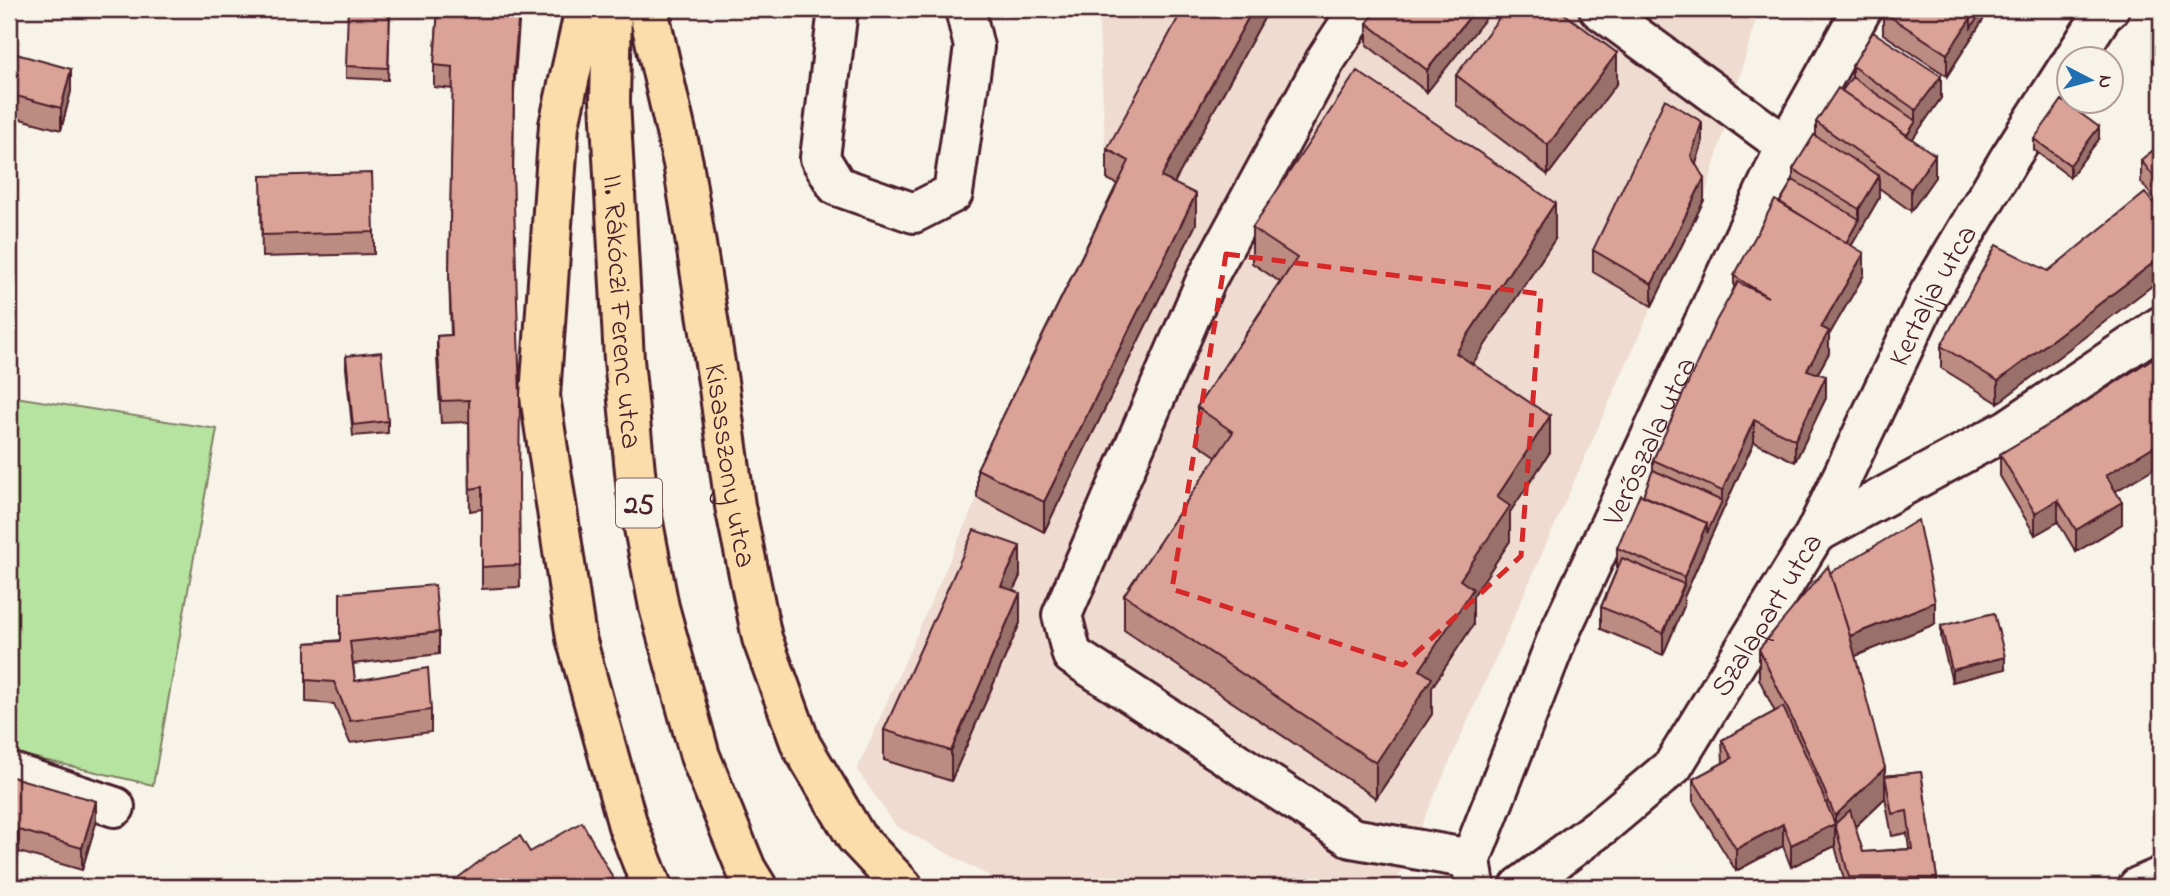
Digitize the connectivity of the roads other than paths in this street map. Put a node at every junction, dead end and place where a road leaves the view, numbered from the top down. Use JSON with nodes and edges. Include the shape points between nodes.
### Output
{"nodes":[{"id":1,"x":585,"y":9,"type":"edge"},
{"id":2,"x":612,"y":9,"type":"edge"},
{"id":3,"x":648,"y":9,"type":"edge"},
{"id":4,"x":838,"y":9,"type":"edge"},
{"id":5,"x":965,"y":9,"type":"edge"},
{"id":6,"x":1359,"y":9,"type":"edge"},
{"id":7,"x":1599,"y":9,"type":"edge"},
{"id":8,"x":1862,"y":9,"type":"edge"},
{"id":9,"x":2109,"y":9,"type":"edge"},
{"id":10,"x":2082,"y":46,"type":"edge"},
{"id":11,"x":2054,"y":89,"type":"edge"},
{"id":12,"x":1786,"y":146,"type":"junction"},
{"id":13,"x":2161,"y":326,"type":"edge"},
{"id":14,"x":1815,"y":534,"type":"junction"},
{"id":15,"x":9,"y":772,"type":"edge"},
{"id":16,"x":115,"y":807,"type":"dead end"},
{"id":17,"x":1473,"y":873,"type":"edge"},
{"id":18,"x":2161,"y":877,"type":"edge"},
{"id":19,"x":653,"y":887,"type":"edge"},
{"id":20,"x":757,"y":887,"type":"edge"},
{"id":21,"x":903,"y":887,"type":"edge"},
{"id":22,"x":1520,"y":887,"type":"edge"},
{"id":23,"x":2138,"y":887,"type":"edge"}],
"edges":[{"from":1,"to":19,"type":"main road","via":[[559,125],[540,396],[576,638],[628,826]]},
{"from":2,"to":20,"type":"main road","name":"II. Rákóczi Ferenc utca","number":"25","via":[[610,101],[624,360],[637,491],[659,607],[700,756]]},
{"from":3,"to":21,"type":"main road","name":"Kisasszony utca","via":[[683,163],[735,506],[762,638],[801,745],[856,837]]},
{"from":4,"to":5,"type":"street","via":[[820,158],[837,186],[914,212],[953,193],[974,47]]},
{"from":6,"to":17,"type":"street","via":[[1325,61],[1206,280],[1062,615],[1072,655],[1352,838]]},
{"from":7,"to":12,"type":"street"},
{"from":8,"to":12,"type":"street","name":"Verőszala utca"},
{"from":9,"to":10,"type":"street"},
{"from":11,"to":14,"type":"street","name":"Kertalja utca","via":[[1929,294]]},
{"from":12,"to":17,"type":"street","name":"Verőszala utca","via":[[1558,636]]},
{"from":13,"to":14,"type":"street","name":"Szalapart utca","via":[[2008,429]]},
{"from":14,"to":22,"type":"street","name":"Szalapart utca","via":[[1673,766]]},
{"from":15,"to":16,"type":"street"},
{"from":18,"to":23,"type":"street"}]}
